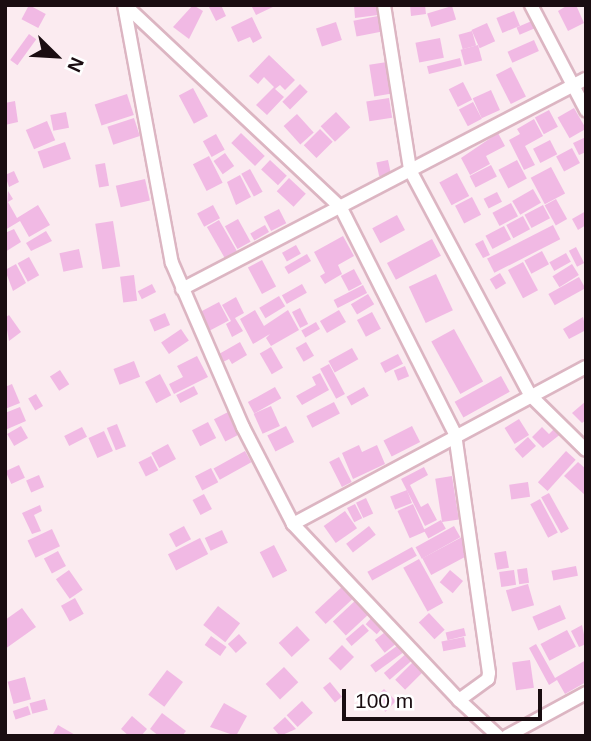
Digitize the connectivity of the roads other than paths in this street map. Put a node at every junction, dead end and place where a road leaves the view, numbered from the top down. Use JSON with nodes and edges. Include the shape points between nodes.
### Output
{"nodes":[{"id":1,"x":124,"y":5,"type":"edge"},
{"id":2,"x":384,"y":5,"type":"edge"},
{"id":3,"x":531,"y":5,"type":"edge"},
{"id":4,"x":586,"y":79,"type":"edge"},
{"id":5,"x":572,"y":86,"type":"junction"},
{"id":6,"x":586,"y":110,"type":"edge"},
{"id":7,"x":410,"y":170,"type":"junction"},
{"id":8,"x":341,"y":208,"type":"junction"},
{"id":9,"x":182,"y":289,"type":"junction"},
{"id":10,"x":586,"y":367,"type":"edge"},
{"id":11,"x":530,"y":395,"type":"junction"},
{"id":12,"x":455,"y":434,"type":"junction"},
{"id":13,"x":586,"y":450,"type":"edge"},
{"id":14,"x":293,"y":524,"type":"junction"},
{"id":15,"x":586,"y":693,"type":"edge"},
{"id":16,"x":459,"y":701,"type":"junction"},
{"id":17,"x":498,"y":736,"type":"edge"},
{"id":18,"x":508,"y":736,"type":"edge"}],
"edges":[{"from":1,"to":8,"type":"street"},
{"from":1,"to":9,"type":"street","via":[[172,263]]},
{"from":2,"to":7,"type":"street"},
{"from":3,"to":5,"type":"street"},
{"from":4,"to":5,"type":"street"},
{"from":5,"to":6,"type":"street"},
{"from":5,"to":7,"type":"street"},
{"from":7,"to":8,"type":"street"},
{"from":7,"to":11,"type":"street"},
{"from":8,"to":9,"type":"street"},
{"from":8,"to":12,"type":"street"},
{"from":9,"to":14,"type":"street"},
{"from":10,"to":11,"type":"street"},
{"from":11,"to":12,"type":"street"},
{"from":11,"to":13,"type":"street"},
{"from":12,"to":14,"type":"street"},
{"from":12,"to":16,"type":"street","via":[[489,673],[488,679]]},
{"from":14,"to":16,"type":"street"},
{"from":15,"to":18,"type":"street"},
{"from":16,"to":17,"type":"street"}]}
